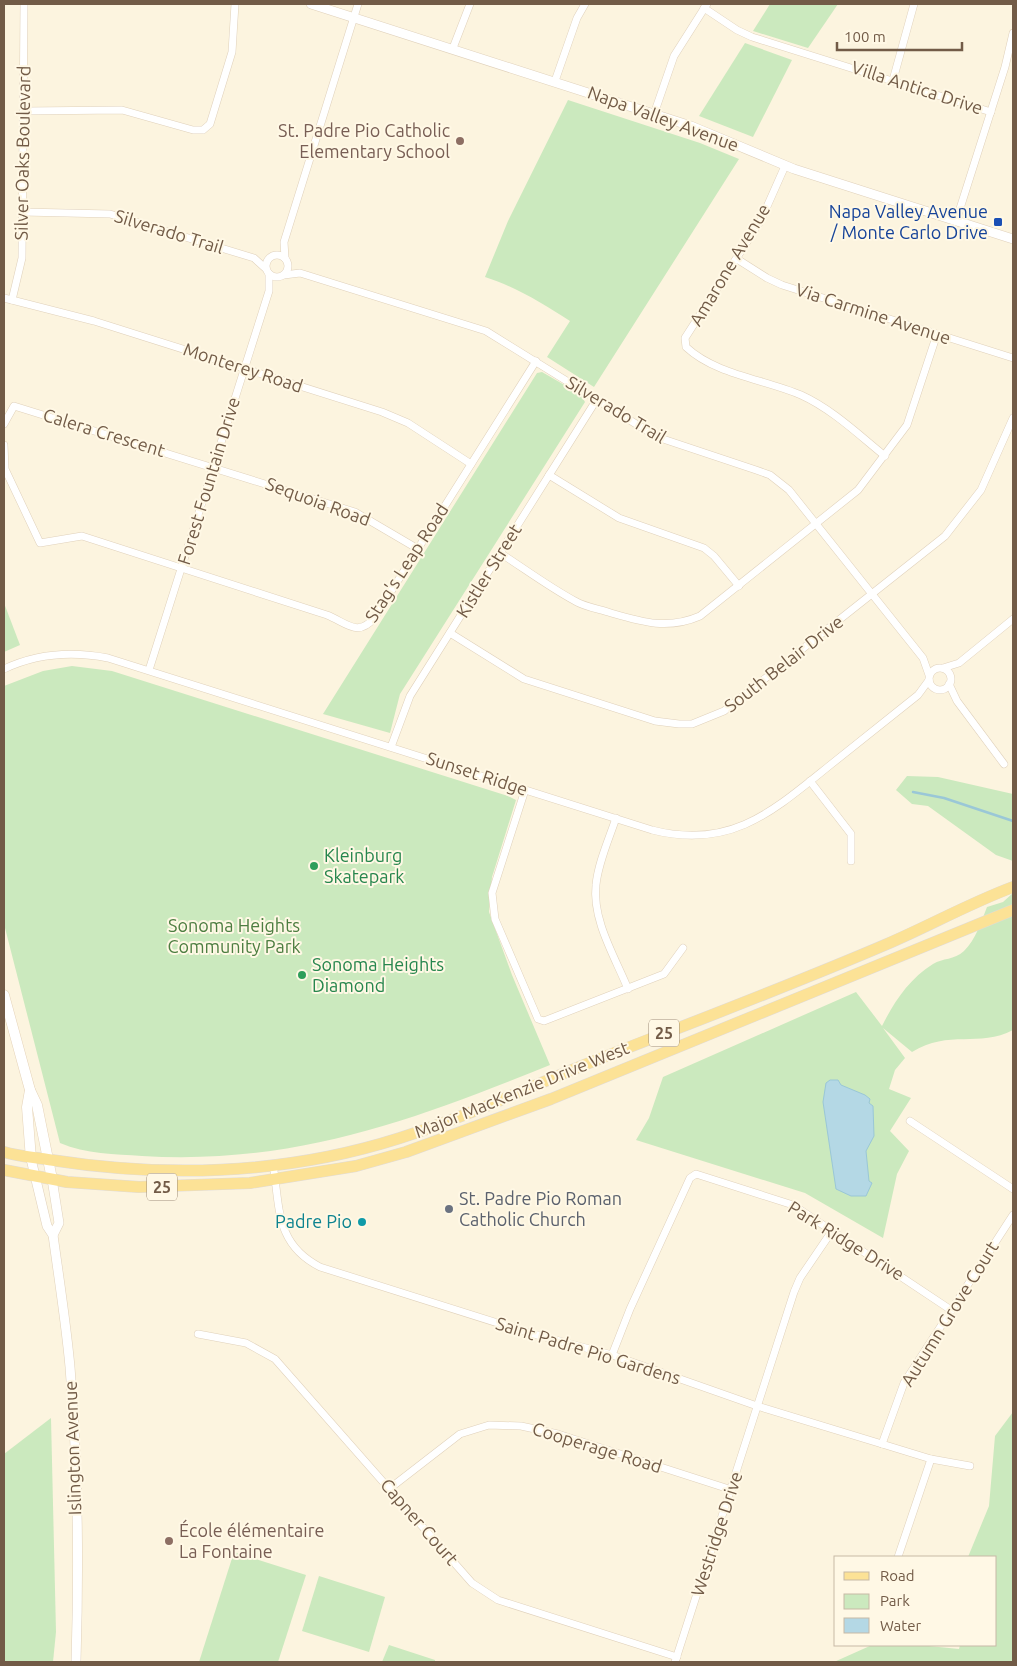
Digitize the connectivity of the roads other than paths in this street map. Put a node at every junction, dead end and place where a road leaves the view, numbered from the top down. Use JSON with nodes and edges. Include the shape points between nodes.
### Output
{"nodes":[{"id":1,"x":24,"y":4,"type":"edge"},
{"id":2,"x":235,"y":4,"type":"edge"},
{"id":3,"x":310,"y":4,"type":"edge"},
{"id":4,"x":358,"y":4,"type":"edge"},
{"id":5,"x":470,"y":4,"type":"edge"},
{"id":6,"x":585,"y":4,"type":"edge"},
{"id":7,"x":914,"y":4,"type":"edge"},
{"id":8,"x":705,"y":6,"type":"edge"},
{"id":9,"x":354,"y":17,"type":"junction"},
{"id":10,"x":1013,"y":33,"type":"edge"},
{"id":11,"x":454,"y":48,"type":"junction"},
{"id":12,"x":893,"y":80,"type":"junction"},
{"id":13,"x":555,"y":81,"type":"junction"},
{"id":14,"x":25,"y":111,"type":"junction"},
{"id":15,"x":991,"y":112,"type":"junction"},
{"id":16,"x":654,"y":114,"type":"junction"},
{"id":17,"x":785,"y":166,"type":"junction"},
{"id":18,"x":23,"y":212,"type":"junction"},
{"id":19,"x":956,"y":221,"type":"junction"},
{"id":20,"x":1013,"y":240,"type":"edge"},
{"id":21,"x":284,"y":242,"type":"junction"},
{"id":22,"x":272,"y":255,"type":"junction"},
{"id":23,"x":254,"y":258,"type":"junction"},
{"id":24,"x":737,"y":259,"type":"junction"},
{"id":25,"x":286,"y":260,"type":"junction"},
{"id":26,"x":267,"y":271,"type":"junction"},
{"id":27,"x":300,"y":273,"type":"junction"},
{"id":28,"x":282,"y":276,"type":"junction"},
{"id":29,"x":269,"y":291,"type":"junction"},
{"id":30,"x":4,"y":298,"type":"edge"},
{"id":31,"x":12,"y":300,"type":"junction"},
{"id":32,"x":937,"y":334,"type":"junction"},
{"id":33,"x":1013,"y":358,"type":"edge"},
{"id":34,"x":536,"y":361,"type":"junction"},
{"id":35,"x":244,"y":368,"type":"junction"},
{"id":36,"x":597,"y":399,"type":"junction"},
{"id":37,"x":1013,"y":418,"type":"edge"},
{"id":38,"x":4,"y":424,"type":"edge"},
{"id":39,"x":4,"y":445,"type":"edge"},
{"id":40,"x":885,"y":456,"type":"junction"},
{"id":41,"x":471,"y":464,"type":"junction"},
{"id":42,"x":214,"y":466,"type":"junction"},
{"id":43,"x":549,"y":475,"type":"junction"},
{"id":44,"x":817,"y":525,"type":"junction"},
{"id":45,"x":418,"y":549,"type":"junction"},
{"id":46,"x":500,"y":553,"type":"junction"},
{"id":47,"x":181,"y":570,"type":"junction"},
{"id":48,"x":739,"y":586,"type":"junction"},
{"id":49,"x":872,"y":594,"type":"junction"},
{"id":50,"x":1013,"y":619,"type":"edge"},
{"id":51,"x":450,"y":633,"type":"junction"},
{"id":52,"x":923,"y":658,"type":"junction"},
{"id":53,"x":959,"y":663,"type":"junction"},
{"id":54,"x":941,"y":668,"type":"junction"},
{"id":55,"x":4,"y":669,"type":"edge"},
{"id":56,"x":149,"y":670,"type":"junction"},
{"id":57,"x":929,"y":678,"type":"junction"},
{"id":58,"x":949,"y":682,"type":"junction"},
{"id":59,"x":939,"y":689,"type":"junction"},
{"id":60,"x":918,"y":696,"type":"junction"},
{"id":61,"x":957,"y":701,"type":"junction"},
{"id":62,"x":391,"y":747,"type":"junction"},
{"id":63,"x":1004,"y":764,"type":"dead end"},
{"id":64,"x":810,"y":781,"type":"junction"},
{"id":65,"x":525,"y":790,"type":"junction"},
{"id":66,"x":616,"y":818,"type":"junction"},
{"id":67,"x":851,"y":861,"type":"dead end"},
{"id":68,"x":1013,"y":887,"type":"edge"},
{"id":69,"x":1013,"y":910,"type":"edge"},
{"id":70,"x":683,"y":948,"type":"dead end"},
{"id":71,"x":628,"y":989,"type":"junction"},
{"id":72,"x":4,"y":995,"type":"edge"},
{"id":73,"x":30,"y":1090,"type":"junction"},
{"id":74,"x":910,"y":1121,"type":"dead end"},
{"id":75,"x":4,"y":1152,"type":"edge"},
{"id":76,"x":31,"y":1159,"type":"junction"},
{"id":77,"x":49,"y":1160,"type":"junction"},
{"id":78,"x":273,"y":1164,"type":"junction"},
{"id":79,"x":4,"y":1170,"type":"edge"},
{"id":80,"x":36,"y":1176,"type":"junction"},
{"id":81,"x":52,"y":1179,"type":"junction"},
{"id":82,"x":275,"y":1180,"type":"junction"},
{"id":83,"x":1013,"y":1189,"type":"edge"},
{"id":84,"x":1013,"y":1215,"type":"edge"},
{"id":85,"x":832,"y":1231,"type":"junction"},
{"id":86,"x":53,"y":1235,"type":"junction"},
{"id":87,"x":951,"y":1310,"type":"junction"},
{"id":88,"x":198,"y":1334,"type":"dead end"},
{"id":89,"x":612,"y":1355,"type":"junction"},
{"id":90,"x":757,"y":1406,"type":"junction"},
{"id":91,"x":882,"y":1444,"type":"junction"},
{"id":92,"x":931,"y":1459,"type":"junction"},
{"id":93,"x":970,"y":1466,"type":"dead end"},
{"id":94,"x":389,"y":1489,"type":"junction"},
{"id":95,"x":732,"y":1490,"type":"junction"},
{"id":96,"x":898,"y":1556,"type":"edge"},
{"id":97,"x":676,"y":1659,"type":"edge"},
{"id":98,"x":76,"y":1662,"type":"edge"}],
"edges":[{"from":1,"to":14,"type":"street","name":"Silver Oaks Boulevard"},
{"from":2,"to":14,"type":"street","via":[[232,52],[210,124],[203,130],[122,110]]},
{"from":3,"to":9,"type":"street","name":"Napa Valley Avenue"},
{"from":4,"to":9,"type":"street"},
{"from":5,"to":11,"type":"street"},
{"from":6,"to":13,"type":"street"},
{"from":7,"to":12,"type":"street"},
{"from":8,"to":12,"type":"street","name":"Villa Antica Drive","via":[[744,33]]},
{"from":8,"to":16,"type":"street","via":[[674,56]]},
{"from":9,"to":11,"type":"street","name":"Napa Valley Avenue"},
{"from":9,"to":21,"type":"street"},
{"from":10,"to":15,"type":"street"},
{"from":11,"to":13,"type":"street","name":"Napa Valley Avenue"},
{"from":12,"to":15,"type":"street","name":"Villa Antica Drive"},
{"from":13,"to":16,"type":"street","name":"Napa Valley Avenue"},
{"from":14,"to":18,"type":"street","name":"Silver Oaks Boulevard"},
{"from":15,"to":19,"type":"street"},
{"from":16,"to":17,"type":"street","name":"Napa Valley Avenue","via":[[718,136]]},
{"from":17,"to":19,"type":"street","name":"Napa Valley Avenue"},
{"from":17,"to":24,"type":"street","name":"Amarone Avenue","via":[[761,220]]},
{"from":18,"to":23,"type":"street","name":"Silverado Trail","via":[[110,214]]},
{"from":18,"to":31,"type":"street","name":"Silver Oaks Boulevard","via":[[22,258]]},
{"from":19,"to":20,"type":"street","name":"Napa Valley Avenue"},
{"from":21,"to":22,"type":"street"},
{"from":21,"to":25,"type":"street"},
{"from":22,"to":23,"type":"street","name":"Silverado Trail"},
{"from":22,"to":25,"type":"street","via":[[280,254]]},
{"from":22,"to":26,"type":"street","via":[[266,261]]},
{"from":23,"to":26,"type":"street","name":"Silverado Trail"},
{"from":24,"to":32,"type":"street","name":"Via Carmine Avenue","via":[[774,282]]},
{"from":24,"to":40,"type":"street","name":"Amarone Avenue","via":[[685,338],[686,347],[699,359],[817,403]]},
{"from":25,"to":27,"type":"street","name":"Silverado Trail"},
{"from":25,"to":28,"type":"street","via":[[288,269]]},
{"from":26,"to":28,"type":"street"},
{"from":26,"to":29,"type":"street","name":"Forest Fountain Drive"},
{"from":27,"to":28,"type":"street","name":"Silverado Trail"},
{"from":27,"to":34,"type":"street","name":"Silverado Trail","via":[[486,331]]},
{"from":28,"to":29,"type":"street","name":"Forest Fountain Drive"},
{"from":29,"to":35,"type":"street","name":"Forest Fountain Drive"},
{"from":30,"to":31,"type":"street","name":"Monterey Road"},
{"from":31,"to":35,"type":"street","name":"Monterey Road","via":[[94,321]]},
{"from":32,"to":33,"type":"street","name":"Via Carmine Avenue"},
{"from":32,"to":40,"type":"street","via":[[907,425]]},
{"from":34,"to":36,"type":"street","name":"Silverado Trail"},
{"from":34,"to":41,"type":"street","name":"Stag's Leap Road"},
{"from":35,"to":41,"type":"street","name":"Monterey Road","via":[[393,416]]},
{"from":35,"to":42,"type":"street","name":"Forest Fountain Drive"},
{"from":36,"to":43,"type":"street","name":"Kistler Street"},
{"from":36,"to":44,"type":"street","name":"Silverado Trail","via":[[663,440],[770,475],[789,490]]},
{"from":37,"to":49,"type":"street","name":"South Belair Drive","via":[[981,490],[963,514],[945,536]]},
{"from":38,"to":42,"type":"street","name":"Calera Crescent","via":[[14,406]]},
{"from":39,"to":47,"type":"street","via":[[5,469],[40,543],[82,536]]},
{"from":40,"to":44,"type":"street","via":[[858,490]]},
{"from":41,"to":45,"type":"street","name":"Stag's Leap Road"},
{"from":42,"to":45,"type":"street","name":"Sequoia Road","via":[[355,512]]},
{"from":42,"to":47,"type":"street","name":"Forest Fountain Drive"},
{"from":43,"to":46,"type":"street","name":"Kistler Street"},
{"from":43,"to":48,"type":"street","via":[[619,518],[704,548]]},
{"from":44,"to":48,"type":"street"},
{"from":44,"to":49,"type":"street","name":"Silverado Trail"},
{"from":45,"to":47,"type":"street","name":"Stag's Leap Road","via":[[375,617],[368,626],[356,629],[327,615]]},
{"from":46,"to":48,"type":"street","via":[[575,601],[647,624],[671,624],[692,619],[708,611]]},
{"from":46,"to":51,"type":"street","name":"Kistler Street"},
{"from":47,"to":56,"type":"street","name":"Forest Fountain Drive"},
{"from":49,"to":51,"type":"street","name":"South Belair Drive","via":[[724,712],[692,724],[661,722],[531,681]]},
{"from":49,"to":52,"type":"street","name":"Silverado Trail"},
{"from":50,"to":53,"type":"street"},
{"from":51,"to":62,"type":"street","name":"Kistler Street","via":[[407,702]]},
{"from":52,"to":54,"type":"street","name":"Silverado Trail"},
{"from":52,"to":57,"type":"street","name":"Silverado Trail"},
{"from":53,"to":54,"type":"street"},
{"from":53,"to":58,"type":"street"},
{"from":54,"to":57,"type":"street"},
{"from":54,"to":58,"type":"street","via":[[949,673]]},
{"from":55,"to":56,"type":"street","name":"Sunset Ridge","via":[[38,657],[70,653],[108,658]]},
{"from":56,"to":62,"type":"street","name":"Sunset Ridge"},
{"from":57,"to":59,"type":"street"},
{"from":57,"to":60,"type":"street","name":"Sunset Ridge"},
{"from":58,"to":59,"type":"street","name":"Sunset Ridge"},
{"from":58,"to":61,"type":"street"},
{"from":59,"to":60,"type":"street","name":"Sunset Ridge"},
{"from":59,"to":61,"type":"street"},
{"from":60,"to":64,"type":"street","name":"Sunset Ridge"},
{"from":61,"to":63,"type":"street"},
{"from":62,"to":65,"type":"street","name":"Sunset Ridge"},
{"from":64,"to":66,"type":"street","name":"Sunset Ridge","via":[[766,814],[722,832],[676,834]]},
{"from":64,"to":67,"type":"street","via":[[851,834]]},
{"from":65,"to":66,"type":"street","name":"Sunset Ridge"},
{"from":65,"to":71,"type":"street","via":[[492,893],[495,919],[538,1019],[544,1021]]},
{"from":66,"to":71,"type":"street","via":[[597,878],[595,896],[599,918]]},
{"from":68,"to":78,"type":"main road","name":"Major MacKenzie Drive West","number":"25","via":[[980,899],[889,943],[448,1122],[363,1149]]},
{"from":69,"to":82,"type":"main road","name":"Major MacKenzie Drive West","number":"25","via":[[551,1099],[441,1140],[356,1166]]},
{"from":70,"to":71,"type":"street","via":[[664,974]]},
{"from":72,"to":73,"type":"main road","name":"Islington Avenue"},
{"from":73,"to":76,"type":"main road","name":"Islington Avenue","via":[[27,1107]]},
{"from":73,"to":77,"type":"main road","name":"Islington Avenue","via":[[37,1105]]},
{"from":74,"to":83,"type":"street"},
{"from":75,"to":76,"type":"main road","name":"Major MacKenzie Drive West","number":"25"},
{"from":76,"to":77,"type":"main road","name":"Major MacKenzie Drive West","number":"25"},
{"from":76,"to":80,"type":"street","name":"Islington Avenue"},
{"from":77,"to":78,"type":"main road","name":"Major MacKenzie Drive West","number":"25","via":[[170,1172]]},
{"from":77,"to":81,"type":"main road","name":"Islington Avenue"},
{"from":78,"to":82,"type":"street","name":"Saint Padre Pio Gardens"},
{"from":79,"to":80,"type":"main road","name":"Major MacKenzie Drive West","number":"25"},
{"from":80,"to":81,"type":"main road","name":"Major MacKenzie Drive West","number":"25"},
{"from":80,"to":86,"type":"street","name":"Islington Avenue","via":[[47,1226]]},
{"from":81,"to":82,"type":"main road","name":"Major MacKenzie Drive West","number":"25","via":[[139,1188]]},
{"from":81,"to":86,"type":"street","name":"Islington Avenue","via":[[59,1223]]},
{"from":82,"to":89,"type":"street","name":"Saint Padre Pio Gardens","via":[[283,1227],[297,1249],[313,1263],[526,1332]]},
{"from":84,"to":87,"type":"street","name":"Autumn Grove Court"},
{"from":85,"to":87,"type":"street","name":"Park Ridge Drive"},
{"from":85,"to":89,"type":"street","name":"Park Ridge Drive","via":[[793,1205],[696,1174],[690,1178]]},
{"from":85,"to":90,"type":"street","name":"Westridge Drive","via":[[800,1278]]},
{"from":86,"to":98,"type":"street","name":"Islington Avenue","via":[[70,1366],[75,1451]]},
{"from":87,"to":91,"type":"street","name":"Autumn Grove Court","via":[[904,1383]]},
{"from":88,"to":94,"type":"street","name":"Capner Court","via":[[246,1343],[275,1359]]},
{"from":89,"to":90,"type":"street","name":"Saint Padre Pio Gardens"},
{"from":90,"to":91,"type":"street","name":"Saint Padre Pio Gardens"},
{"from":90,"to":95,"type":"street","name":"Westridge Drive"},
{"from":91,"to":92,"type":"street","name":"Saint Padre Pio Gardens"},
{"from":92,"to":93,"type":"street","name":"Saint Padre Pio Gardens"},
{"from":92,"to":96,"type":"street"},
{"from":94,"to":95,"type":"street","name":"Cooperage Road","via":[[460,1434],[489,1425],[521,1426],[558,1434]]},
{"from":94,"to":97,"type":"street","name":"Capner Court","via":[[472,1583],[498,1600]]},
{"from":95,"to":97,"type":"street","name":"Westridge Drive"}]}
